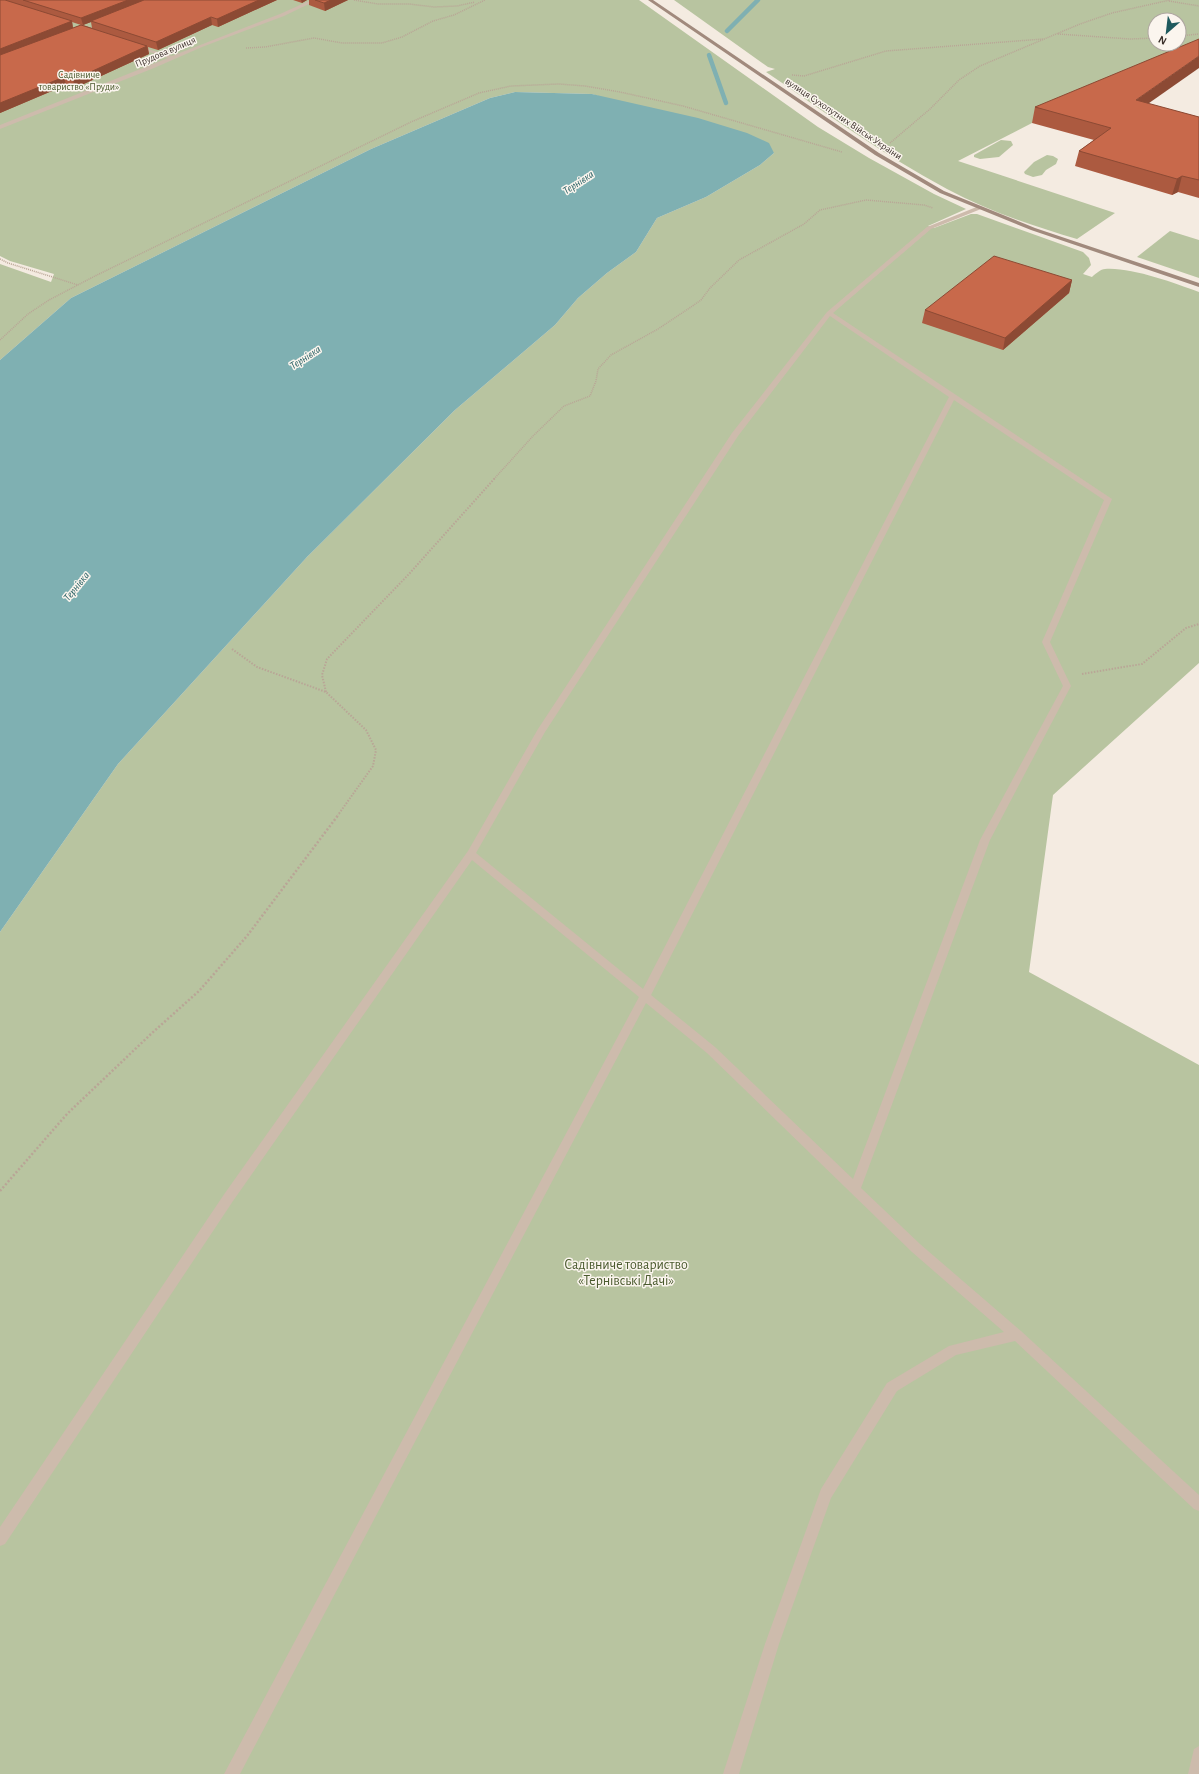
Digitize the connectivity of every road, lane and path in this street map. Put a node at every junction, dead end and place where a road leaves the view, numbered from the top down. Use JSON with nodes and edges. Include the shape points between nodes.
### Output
{"nodes":[{"id":1,"x":315,"y":0,"type":"edge"},
{"id":2,"x":354,"y":0,"type":"edge"},
{"id":3,"x":485,"y":0,"type":"edge"},
{"id":4,"x":650,"y":0,"type":"edge"},
{"id":5,"x":1167,"y":0,"type":"edge"},
{"id":6,"x":1170,"y":0,"type":"edge"},
{"id":7,"x":478,"y":2,"type":"junction"},
{"id":8,"x":1199,"y":6,"type":"edge"},
{"id":9,"x":1056,"y":34,"type":"junction"},
{"id":10,"x":1199,"y":34,"type":"edge"},
{"id":11,"x":1187,"y":35,"type":"edge"},
{"id":12,"x":1147,"y":38,"type":"edge"},
{"id":13,"x":1046,"y":39,"type":"junction"},
{"id":14,"x":128,"y":44,"type":"edge"},
{"id":15,"x":242,"y":47,"type":"dead end"},
{"id":16,"x":172,"y":58,"type":"junction"},
{"id":17,"x":760,"y":74,"type":"junction"},
{"id":18,"x":0,"y":127,"type":"edge"},
{"id":19,"x":847,"y":154,"type":"dead end"},
{"id":20,"x":877,"y":154,"type":"junction"},
{"id":21,"x":979,"y":208,"type":"junction"},
{"id":22,"x":958,"y":216,"type":"junction"},
{"id":23,"x":0,"y":259,"type":"edge"},
{"id":24,"x":78,"y":285,"type":"junction"},
{"id":25,"x":1199,"y":285,"type":"edge"},
{"id":26,"x":829,"y":313,"type":"junction"},
{"id":27,"x":0,"y":340,"type":"edge"},
{"id":28,"x":953,"y":396,"type":"junction"},
{"id":29,"x":1199,"y":624,"type":"edge"},
{"id":30,"x":232,"y":649,"type":"dead end"},
{"id":31,"x":1063,"y":678,"type":"junction"},
{"id":32,"x":326,"y":692,"type":"junction"},
{"id":33,"x":471,"y":854,"type":"junction"},
{"id":34,"x":645,"y":996,"type":"junction"},
{"id":35,"x":855,"y":1189,"type":"junction"},
{"id":36,"x":0,"y":1191,"type":"edge"},
{"id":37,"x":1017,"y":1335,"type":"junction"},
{"id":38,"x":1199,"y":1504,"type":"edge"},
{"id":39,"x":0,"y":1539,"type":"edge"},
{"id":40,"x":1199,"y":1754,"type":"edge"},
{"id":41,"x":232,"y":1774,"type":"edge"},
{"id":42,"x":731,"y":1774,"type":"edge"},
{"id":43,"x":1196,"y":1774,"type":"edge"}],
"edges":[{"from":1,"to":16,"type":"lane","name":"Прудова вулиця"},
{"from":2,"to":7,"type":"path","via":[[434,7]]},
{"from":3,"to":7,"type":"path"},
{"from":4,"to":17,"type":"street","name":"вулиця Сухопутних Військ України"},
{"from":5,"to":6,"type":"path"},
{"from":5,"to":8,"type":"path"},
{"from":5,"to":9,"type":"path","via":[[1112,13]]},
{"from":7,"to":15,"type":"path","via":[[454,15],[433,20],[402,37],[382,43],[342,43],[314,38],[265,47]]},
{"from":9,"to":12,"type":"path"},
{"from":9,"to":13,"type":"path"},
{"from":10,"to":11,"type":"path"},
{"from":13,"to":17,"type":"path","via":[[886,51],[804,76]]},
{"from":13,"to":20,"type":"path","via":[[969,71]]},
{"from":14,"to":16,"type":"lane"},
{"from":16,"to":18,"type":"lane","name":"Прудова вулиця"},
{"from":17,"to":20,"type":"street","name":"вулиця Сухопутних Військ України"},
{"from":19,"to":24,"type":"path","via":[[683,106],[620,92],[560,84],[510,86],[479,93],[411,122]]},
{"from":20,"to":21,"type":"street","name":"вулиця Сухопутних Військ України","via":[[942,192]]},
{"from":21,"to":22,"type":"lane"},
{"from":21,"to":25,"type":"street","name":"вулиця Сухопутних Військ України"},
{"from":22,"to":26,"type":"lane","via":[[928,228]]},
{"from":22,"to":32,"type":"path","via":[[924,205],[866,200],[820,210],[804,224],[739,260],[691,307],[611,355],[598,369],[590,396],[564,406],[533,436],[409,574],[327,659],[322,676]]},
{"from":23,"to":24,"type":"path"},
{"from":24,"to":27,"type":"path","via":[[28,314]]},
{"from":26,"to":28,"type":"lane"},
{"from":26,"to":33,"type":"lane","via":[[736,435],[541,731]]},
{"from":28,"to":31,"type":"lane","via":[[1108,499],[1046,642]]},
{"from":28,"to":34,"type":"lane"},
{"from":29,"to":31,"type":"path","via":[[1186,628],[1142,664]]},
{"from":30,"to":32,"type":"path","via":[[257,666]]},
{"from":31,"to":35,"type":"lane","via":[[1067,686],[985,840]]},
{"from":32,"to":36,"type":"path","via":[[366,730],[376,750],[372,766],[307,858],[199,992],[67,1114]]},
{"from":33,"to":34,"type":"lane"},
{"from":33,"to":39,"type":"lane","via":[[229,1196]]},
{"from":34,"to":35,"type":"lane","via":[[711,1050]]},
{"from":34,"to":41,"type":"lane"},
{"from":35,"to":37,"type":"lane","via":[[916,1248]]},
{"from":37,"to":38,"type":"lane"},
{"from":37,"to":42,"type":"lane","via":[[953,1350],[892,1386],[826,1494],[772,1644]]},
{"from":40,"to":43,"type":"lane"}]}
